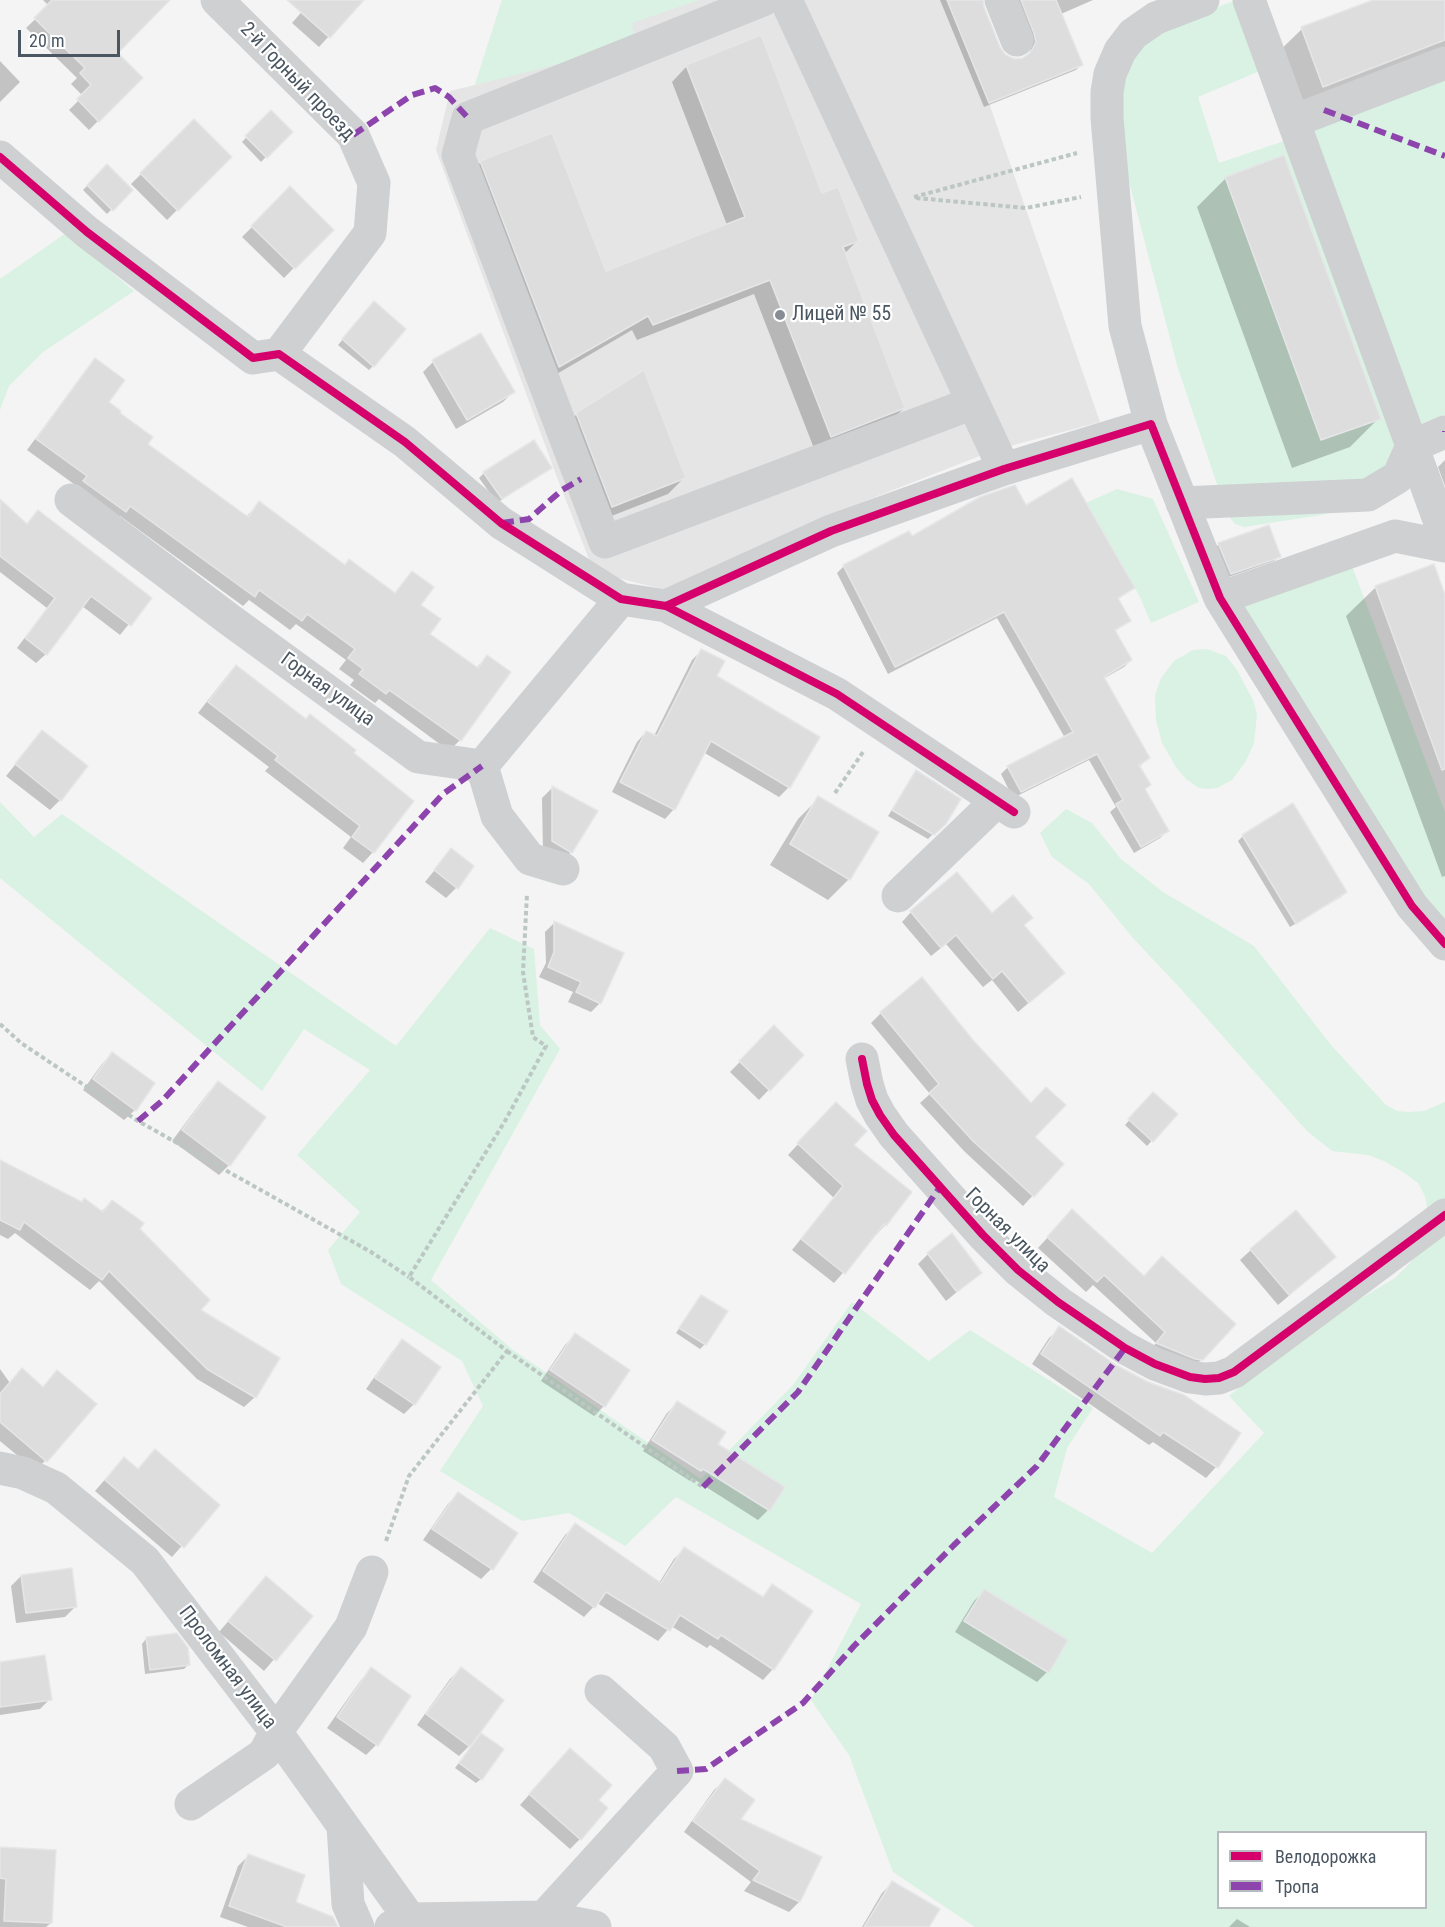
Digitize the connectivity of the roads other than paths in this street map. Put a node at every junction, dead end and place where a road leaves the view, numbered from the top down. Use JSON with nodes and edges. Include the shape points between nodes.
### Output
{"nodes":[{"id":1,"x":217,"y":0,"type":"edge"},
{"id":2,"x":763,"y":0,"type":"edge"},
{"id":3,"x":786,"y":0,"type":"edge"},
{"id":4,"x":1001,"y":0,"type":"edge"},
{"id":5,"x":1203,"y":0,"type":"edge"},
{"id":6,"x":1249,"y":0,"type":"edge"},
{"id":7,"x":1017,"y":40,"type":"dead end"},
{"id":8,"x":1445,"y":63,"type":"edge"},
{"id":9,"x":1293,"y":121,"type":"junction"},
{"id":10,"x":0,"y":158,"type":"edge"},
{"id":11,"x":279,"y":354,"type":"junction"},
{"id":12,"x":973,"y":403,"type":"junction"},
{"id":13,"x":1151,"y":424,"type":"junction"},
{"id":14,"x":1445,"y":432,"type":"edge"},
{"id":15,"x":1412,"y":446,"type":"junction"},
{"id":16,"x":1004,"y":469,"type":"junction"},
{"id":17,"x":71,"y":500,"type":"dead end"},
{"id":18,"x":1182,"y":503,"type":"junction"},
{"id":19,"x":1445,"y":536,"type":"edge"},
{"id":20,"x":1445,"y":546,"type":"edge"},
{"id":21,"x":1220,"y":598,"type":"junction"},
{"id":22,"x":621,"y":599,"type":"junction"},
{"id":23,"x":666,"y":606,"type":"junction"},
{"id":24,"x":482,"y":766,"type":"junction"},
{"id":25,"x":563,"y":869,"type":"dead end"},
{"id":26,"x":898,"y":896,"type":"dead end"},
{"id":27,"x":1445,"y":944,"type":"edge"},
{"id":28,"x":862,"y":1059,"type":"dead end"},
{"id":29,"x":1445,"y":1215,"type":"edge"},
{"id":30,"x":0,"y":1468,"type":"edge"},
{"id":31,"x":372,"y":1572,"type":"road end"},
{"id":32,"x":601,"y":1691,"type":"dead end"},
{"id":33,"x":276,"y":1732,"type":"junction"},
{"id":34,"x":191,"y":1804,"type":"dead end"},
{"id":35,"x":343,"y":1826,"type":"junction"},
{"id":36,"x":544,"y":1917,"type":"junction"},
{"id":37,"x":400,"y":1923,"type":"edge"},
{"id":38,"x":358,"y":1927,"type":"edge"},
{"id":39,"x":595,"y":1927,"type":"edge"}],
"edges":[{"from":1,"to":11,"type":"street","name":"2-й Горный проезд","via":[[353,135],[374,183],[370,233]]},
{"from":2,"to":12,"type":"street","via":[[468,118],[458,155],[605,542]]},
{"from":3,"to":12,"type":"street"},
{"from":4,"to":7,"type":"street"},
{"from":5,"to":13,"type":"street","via":[[1156,18],[1133,34],[1120,51],[1107,92],[1125,326]]},
{"from":6,"to":9,"type":"street"},
{"from":8,"to":9,"type":"street"},
{"from":9,"to":15,"type":"street"},
{"from":10,"to":11,"type":"street","via":[[87,232],[253,358]]},
{"from":11,"to":22,"type":"street","via":[[405,442],[501,523]]},
{"from":12,"to":16,"type":"street"},
{"from":13,"to":16,"type":"street"},
{"from":13,"to":18,"type":"street"},
{"from":14,"to":15,"type":"street"},
{"from":15,"to":18,"type":"street","via":[[1398,477],[1368,495]]},
{"from":15,"to":19,"type":"street"},
{"from":16,"to":23,"type":"street","via":[[831,531]]},
{"from":17,"to":24,"type":"street","name":"Горная улица","via":[[418,757]]},
{"from":18,"to":21,"type":"street"},
{"from":20,"to":21,"type":"street","via":[[1395,536]]},
{"from":21,"to":27,"type":"street","via":[[1412,906]]},
{"from":22,"to":23,"type":"street"},
{"from":22,"to":24,"type":"street"},
{"from":23,"to":26,"type":"street","via":[[837,694],[1005,806]]},
{"from":24,"to":25,"type":"street","via":[[497,816],[530,859]]},
{"from":28,"to":29,"type":"street","name":"Горная улица","via":[[872,1100],[894,1135],[1018,1270],[1139,1357],[1190,1377],[1219,1378],[1247,1364]]},
{"from":30,"to":33,"type":"street","name":"Проломная улица","via":[[23,1473],[56,1488],[145,1561]]},
{"from":31,"to":33,"type":"street","via":[[351,1627]]},
{"from":32,"to":36,"type":"street","via":[[663,1747],[676,1771]]},
{"from":33,"to":34,"type":"street","via":[[264,1754]]},
{"from":33,"to":35,"type":"street","name":"Проломная улица"},
{"from":35,"to":37,"type":"street","name":"Проломная улица"},
{"from":35,"to":38,"type":"street","via":[[348,1904]]},
{"from":36,"to":37,"type":"street","name":"Проломная улица"},
{"from":36,"to":39,"type":"street","name":"Проломная улица"}]}
